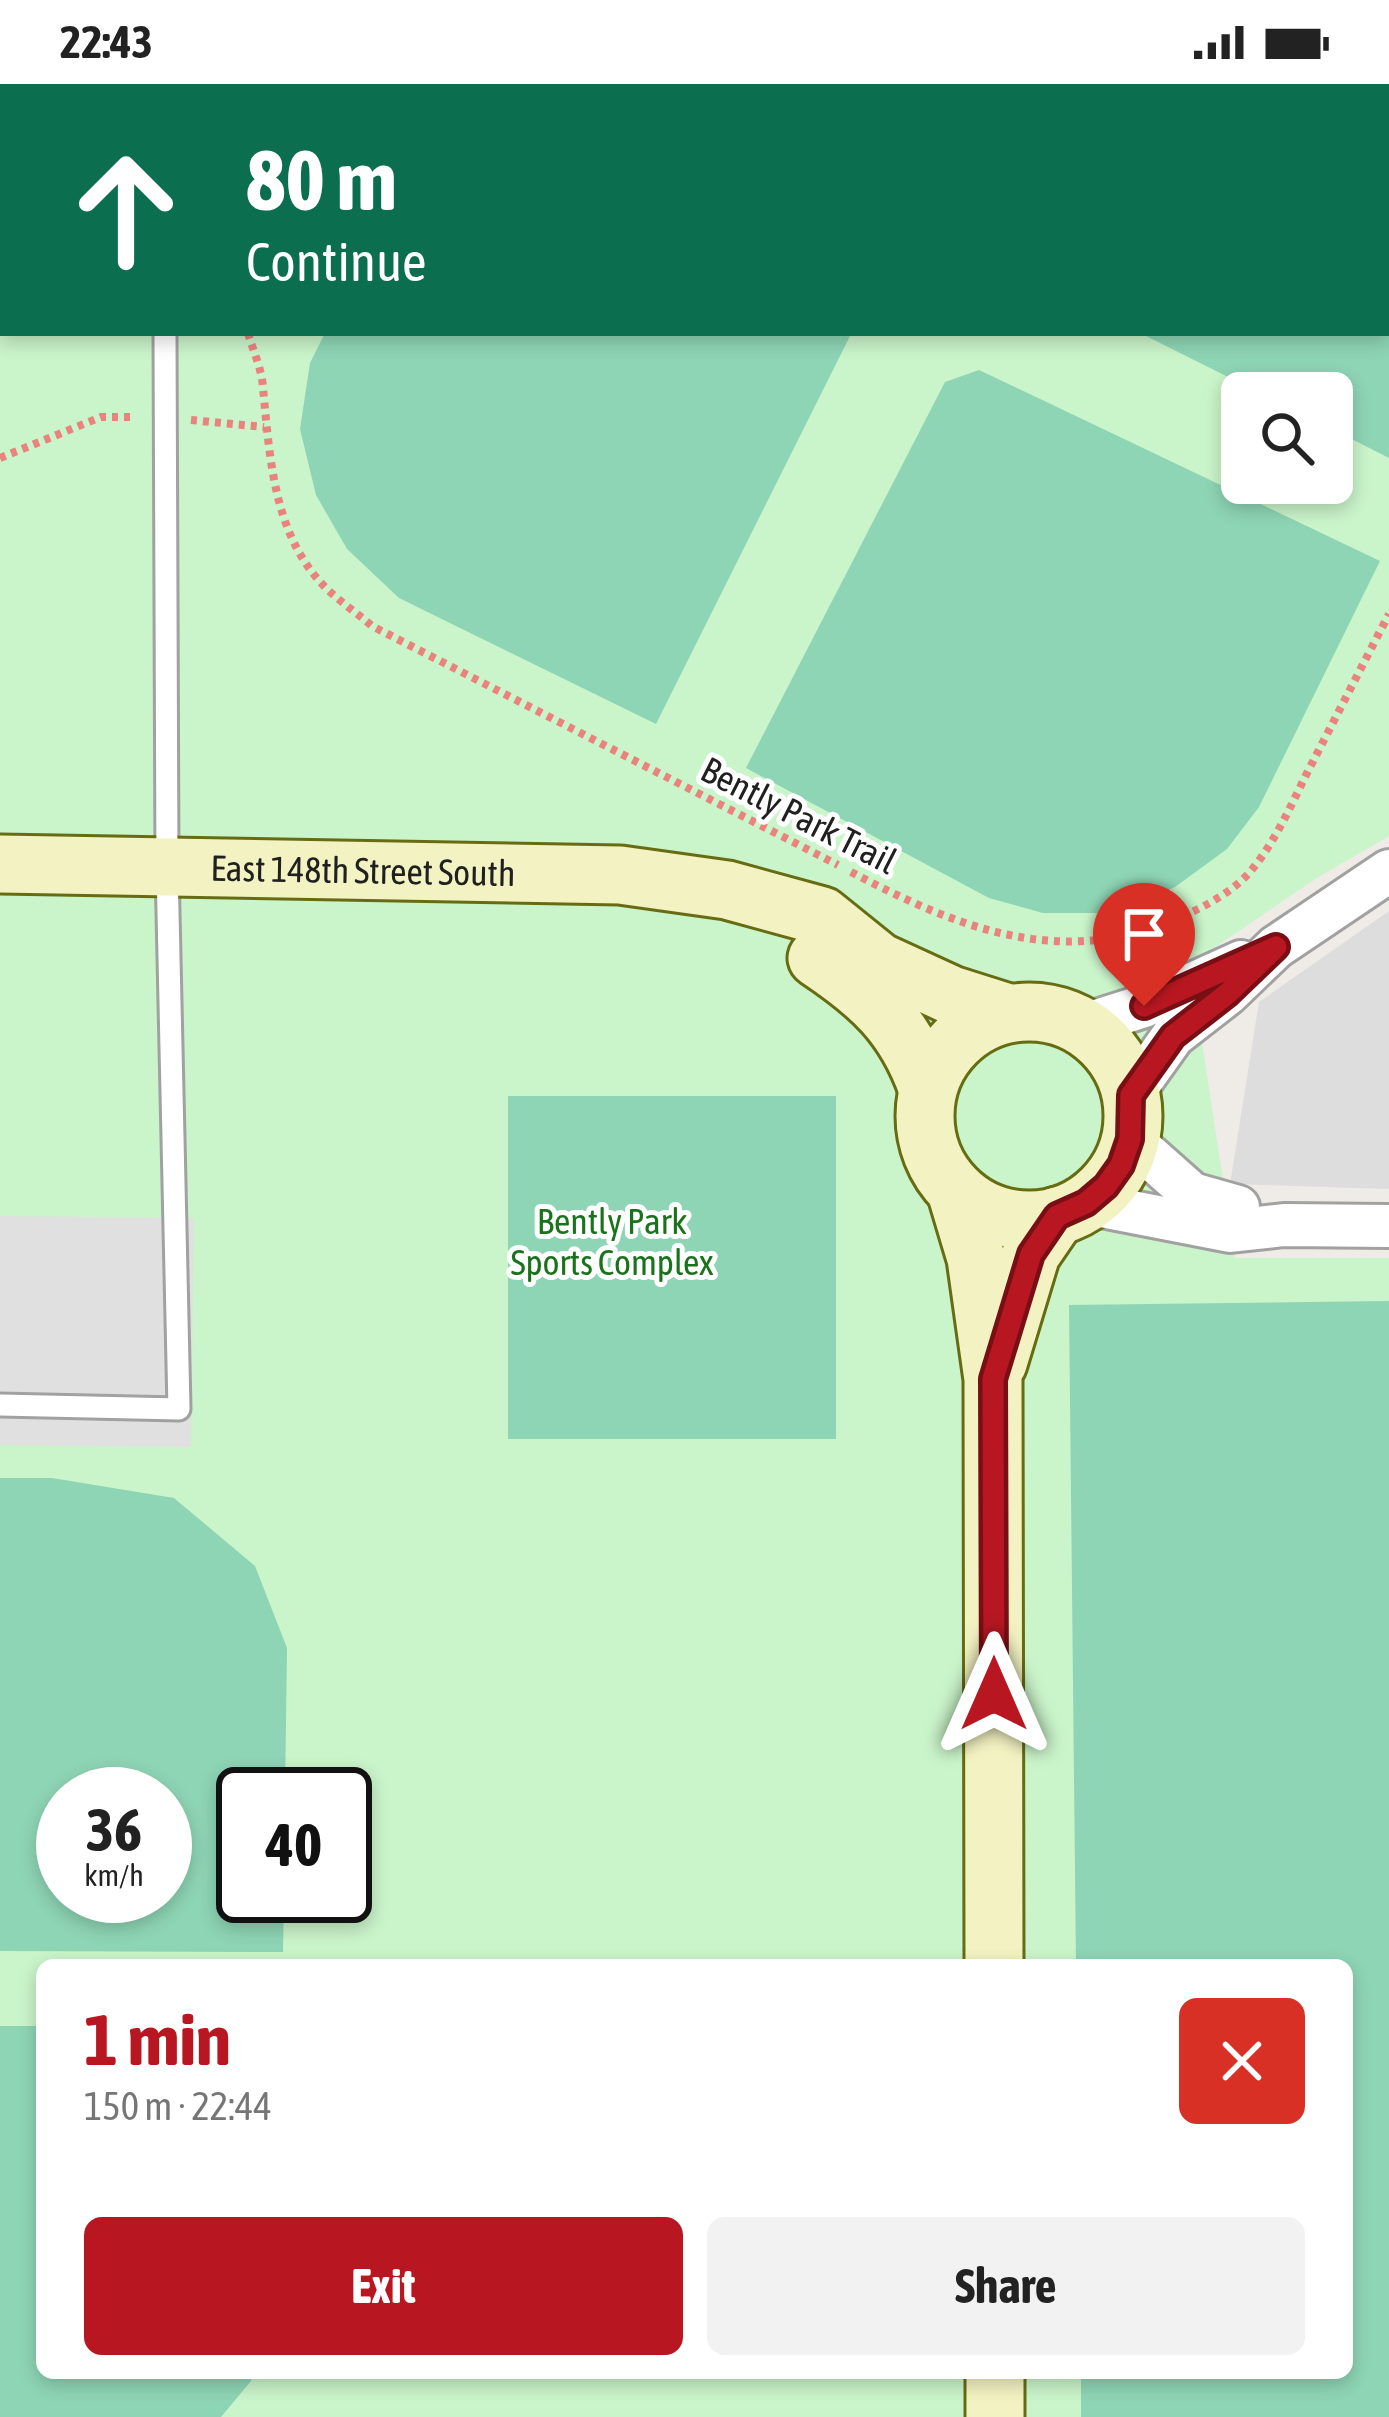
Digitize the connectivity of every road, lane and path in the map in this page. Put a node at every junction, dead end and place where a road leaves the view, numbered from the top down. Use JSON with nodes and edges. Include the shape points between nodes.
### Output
{"nodes":[{"id":1,"x":165,"y":336,"type":"edge"},
{"id":2,"x":249,"y":336,"type":"edge"},
{"id":3,"x":1389,"y":614,"type":"edge"},
{"id":4,"x":0,"y":864,"type":"edge"},
{"id":5,"x":166,"y":866,"type":"junction"},
{"id":6,"x":1389,"y":871,"type":"edge"},
{"id":7,"x":728,"y":890,"type":"junction"},
{"id":8,"x":1276,"y":947,"type":"junction"},
{"id":9,"x":1008,"y":1013,"type":"junction"},
{"id":10,"x":1081,"y":1026,"type":"junction"},
{"id":11,"x":927,"y":1087,"type":"junction"},
{"id":12,"x":1131,"y":1117,"type":"junction"},
{"id":13,"x":956,"y":1191,"type":"junction"},
{"id":14,"x":1071,"y":1210,"type":"junction"},
{"id":15,"x":1284,"y":1226,"type":"junction"},
{"id":16,"x":1389,"y":1226,"type":"edge"},
{"id":17,"x":993,"y":1379,"type":"junction"},
{"id":18,"x":0,"y":1405,"type":"edge"},
{"id":19,"x":994,"y":1959,"type":"edge"},
{"id":20,"x":994,"y":2379,"type":"edge"},
{"id":21,"x":994,"y":2417,"type":"edge"}],
"edges":[{"from":1,"to":5,"type":"lane"},
{"from":2,"to":3,"type":"path","name":"Bently Park Trail","via":[[263,383],[274,488],[293,541],[325,587],[372,626],[905,900],[1024,939],[1093,943],[1148,931],[1204,908],[1246,876],[1275,838]]},
{"from":4,"to":5,"type":"street","name":"East 148th Street South"},
{"from":5,"to":7,"type":"street","name":"East 148th Street South","via":[[620,875]]},
{"from":5,"to":18,"type":"lane","via":[[179,1409]]},
{"from":6,"to":8,"type":"street"},
{"from":7,"to":9,"type":"street","name":"East 148th Street South","via":[[822,916],[880,962]]},
{"from":7,"to":11,"type":"street","via":[[887,1013]]},
{"from":8,"to":10,"type":"street"},
{"from":8,"to":12,"type":"street","via":[[1173,1036]]},
{"from":9,"to":10,"type":"street","via":[[1033,1011]]},
{"from":9,"to":11,"type":"street","via":[[949,1047]]},
{"from":10,"to":12,"type":"street","via":[[1121,1067]]},
{"from":11,"to":13,"type":"street","via":[[924,1124],[934,1161]]},
{"from":12,"to":14,"type":"street","via":[[1114,1175]]},
{"from":12,"to":15,"type":"street","via":[[1192,1194]]},
{"from":13,"to":14,"type":"street","via":[[986,1211],[1021,1220]]},
{"from":13,"to":17,"type":"street","via":[[976,1258]]},
{"from":14,"to":15,"type":"street","via":[[1230,1231]]},
{"from":14,"to":17,"type":"street","via":[[1031,1254]]},
{"from":15,"to":16,"type":"street"},
{"from":17,"to":19,"type":"street"},
{"from":20,"to":21,"type":"street"}]}
